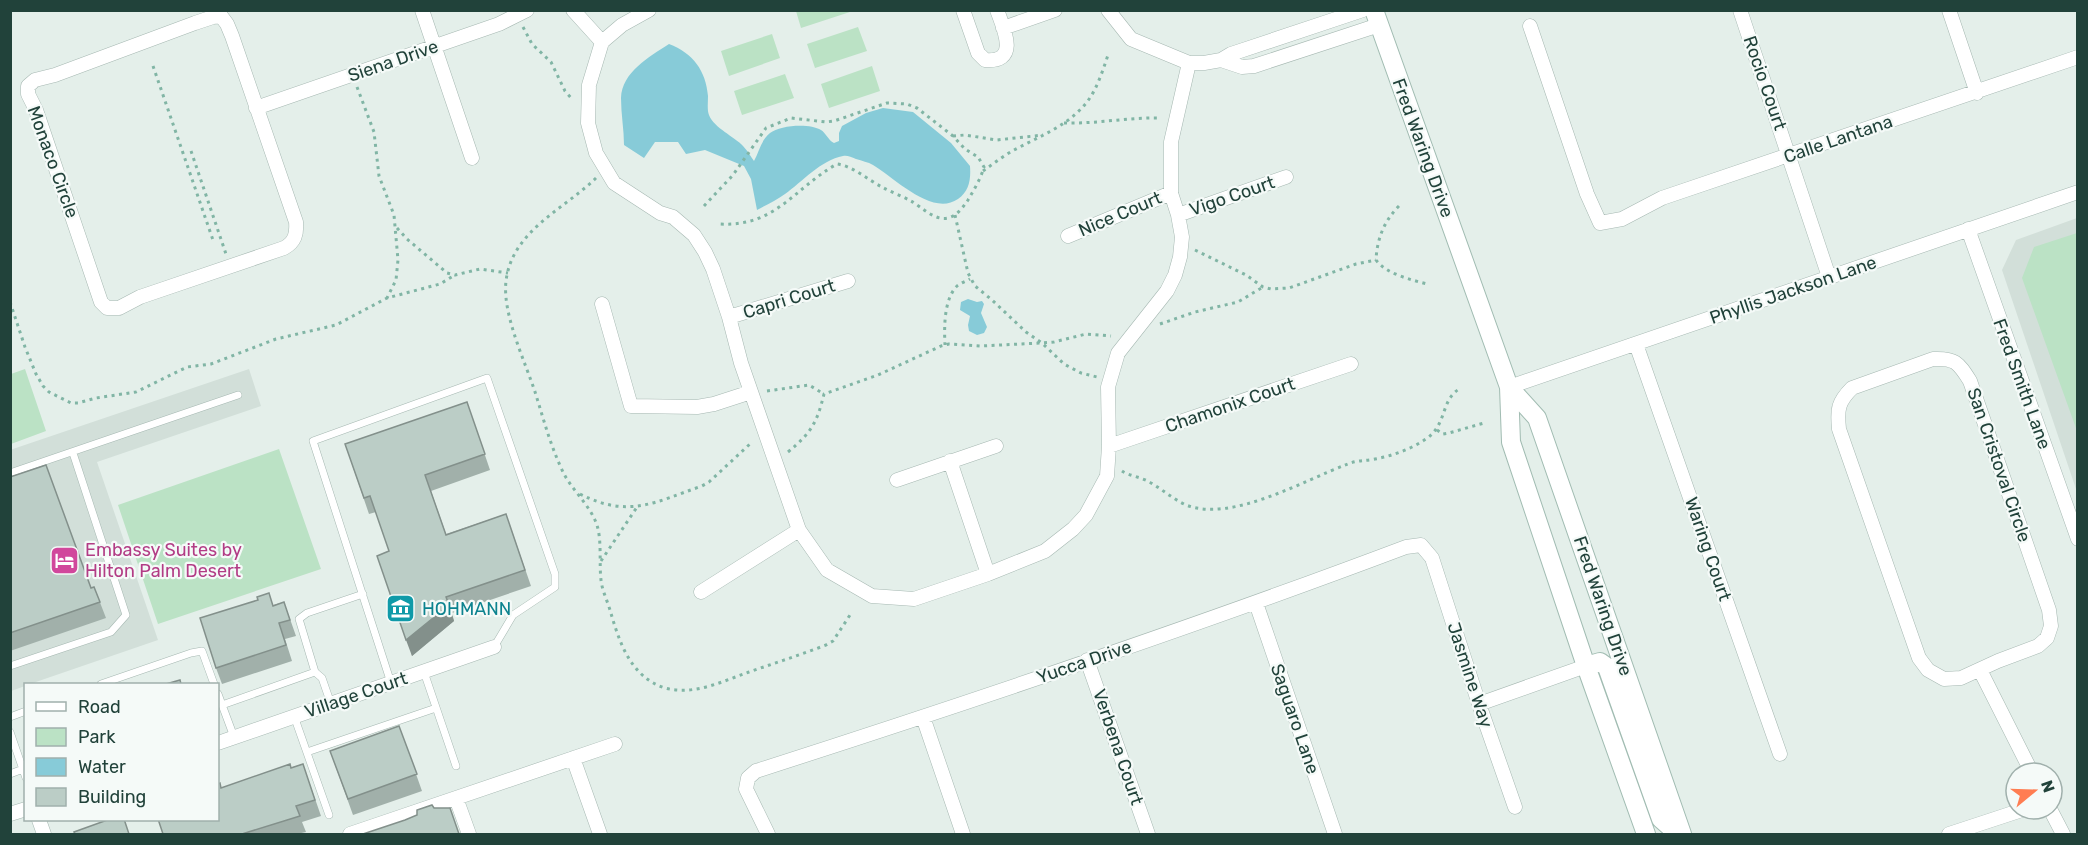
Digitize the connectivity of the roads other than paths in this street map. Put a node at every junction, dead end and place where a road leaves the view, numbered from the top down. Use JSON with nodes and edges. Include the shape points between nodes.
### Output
{"nodes":[{"id":1,"x":422,"y":10,"type":"edge"},
{"id":2,"x":527,"y":10,"type":"edge"},
{"id":3,"x":573,"y":10,"type":"edge"},
{"id":4,"x":649,"y":10,"type":"edge"},
{"id":5,"x":963,"y":10,"type":"edge"},
{"id":6,"x":997,"y":10,"type":"edge"},
{"id":7,"x":1055,"y":10,"type":"edge"},
{"id":8,"x":1108,"y":10,"type":"edge"},
{"id":9,"x":1363,"y":10,"type":"edge"},
{"id":10,"x":1740,"y":10,"type":"edge"},
{"id":11,"x":1949,"y":10,"type":"edge"},
{"id":12,"x":1376,"y":18,"type":"edge"},
{"id":13,"x":1530,"y":26,"type":"dead end"},
{"id":14,"x":1004,"y":28,"type":"junction"},
{"id":15,"x":1272,"y":40,"type":"junction"},
{"id":16,"x":602,"y":42,"type":"junction"},
{"id":17,"x":435,"y":47,"type":"junction"},
{"id":18,"x":2078,"y":57,"type":"edge"},
{"id":19,"x":1279,"y":58,"type":"junction"},
{"id":20,"x":1221,"y":60,"type":"junction"},
{"id":21,"x":1189,"y":63,"type":"junction"},
{"id":22,"x":1977,"y":93,"type":"junction"},
{"id":23,"x":256,"y":108,"type":"junction"},
{"id":24,"x":1790,"y":156,"type":"junction"},
{"id":25,"x":472,"y":158,"type":"dead end"},
{"id":26,"x":1286,"y":177,"type":"dead end"},
{"id":27,"x":2078,"y":192,"type":"edge"},
{"id":28,"x":1171,"y":193,"type":"junction"},
{"id":29,"x":1178,"y":215,"type":"junction"},
{"id":30,"x":1968,"y":230,"type":"junction"},
{"id":31,"x":1068,"y":236,"type":"dead end"},
{"id":32,"x":1829,"y":277,"type":"junction"},
{"id":33,"x":848,"y":281,"type":"dead end"},
{"id":34,"x":602,"y":304,"type":"dead end"},
{"id":35,"x":729,"y":317,"type":"junction"},
{"id":36,"x":1636,"y":344,"type":"junction"},
{"id":37,"x":1351,"y":364,"type":"dead end"},
{"id":38,"x":1509,"y":387,"type":"junction"},
{"id":39,"x":751,"y":392,"type":"junction"},
{"id":40,"x":238,"y":395,"type":"dead end"},
{"id":41,"x":996,"y":446,"type":"dead end"},
{"id":42,"x":1109,"y":446,"type":"junction"},
{"id":43,"x":73,"y":453,"type":"junction"},
{"id":44,"x":950,"y":461,"type":"junction"},
{"id":45,"x":10,"y":473,"type":"edge"},
{"id":46,"x":897,"y":480,"type":"dead end"},
{"id":47,"x":799,"y":530,"type":"junction"},
{"id":48,"x":2078,"y":538,"type":"edge"},
{"id":49,"x":1421,"y":545,"type":"joint"},
{"id":50,"x":988,"y":574,"type":"junction"},
{"id":51,"x":701,"y":592,"type":"dead end"},
{"id":52,"x":363,"y":594,"type":"junction"},
{"id":53,"x":1256,"y":603,"type":"junction"},
{"id":54,"x":495,"y":647,"type":"joint"},
{"id":55,"x":1087,"y":660,"type":"junction"},
{"id":56,"x":10,"y":666,"type":"edge"},
{"id":57,"x":1586,"y":666,"type":"junction"},
{"id":58,"x":1980,"y":670,"type":"junction"},
{"id":59,"x":315,"y":672,"type":"junction"},
{"id":60,"x":424,"y":672,"type":"junction"},
{"id":61,"x":104,"y":683,"type":"edge"},
{"id":62,"x":214,"y":683,"type":"edge"},
{"id":63,"x":391,"y":683,"type":"junction"},
{"id":64,"x":219,"y":697,"type":"edge"},
{"id":65,"x":331,"y":704,"type":"junction"},
{"id":66,"x":1479,"y":704,"type":"junction"},
{"id":67,"x":222,"y":705,"type":"junction"},
{"id":68,"x":436,"y":708,"type":"junction"},
{"id":69,"x":294,"y":716,"type":"junction"},
{"id":70,"x":923,"y":717,"type":"junction"},
{"id":71,"x":10,"y":732,"type":"edge"},
{"id":72,"x":234,"y":737,"type":"junction"},
{"id":73,"x":219,"y":743,"type":"edge"},
{"id":74,"x":615,"y":744,"type":"dead end"},
{"id":75,"x":307,"y":752,"type":"junction"},
{"id":76,"x":1780,"y":754,"type":"dead end"},
{"id":77,"x":573,"y":758,"type":"junction"},
{"id":78,"x":2026,"y":761,"type":"edge"},
{"id":79,"x":456,"y":766,"type":"dead end"},
{"id":80,"x":23,"y":769,"type":"junction"},
{"id":81,"x":24,"y":772,"type":"edge"},
{"id":82,"x":10,"y":774,"type":"edge"},
{"id":83,"x":456,"y":798,"type":"junction"},
{"id":84,"x":1515,"y":807,"type":"dead end"},
{"id":85,"x":329,"y":815,"type":"dead end"},
{"id":86,"x":2004,"y":816,"type":"edge"},
{"id":87,"x":350,"y":834,"type":"edge"},
{"id":88,"x":469,"y":834,"type":"edge"},
{"id":89,"x":600,"y":834,"type":"edge"},
{"id":90,"x":768,"y":834,"type":"edge"},
{"id":91,"x":963,"y":834,"type":"edge"},
{"id":92,"x":1148,"y":834,"type":"edge"},
{"id":93,"x":1335,"y":834,"type":"edge"},
{"id":94,"x":1646,"y":834,"type":"edge"},
{"id":95,"x":1680,"y":834,"type":"edge"},
{"id":96,"x":1949,"y":834,"type":"edge"}],
"edges":[{"from":1,"to":17,"type":"street"},
{"from":2,"to":17,"type":"street","name":"Siena Drive"},
{"from":3,"to":16,"type":"street"},
{"from":4,"to":16,"type":"street"},
{"from":5,"to":14,"type":"street","via":[[978,53],[985,60],[995,61],[1003,55],[1007,47]]},
{"from":6,"to":14,"type":"street"},
{"from":7,"to":14,"type":"street"},
{"from":8,"to":21,"type":"street","via":[[1131,39]]},
{"from":9,"to":15,"type":"street"},
{"from":10,"to":24,"type":"street","name":"Rocio Court"},
{"from":11,"to":22,"type":"street"},
{"from":12,"to":19,"type":"street"},
{"from":12,"to":38,"type":"main road","name":"Fred Waring Drive"},
{"from":13,"to":24,"type":"street","name":"Calle Lantana","via":[[1600,223],[1622,219],[1662,198]]},
{"from":15,"to":19,"type":"street"},
{"from":15,"to":20,"type":"street"},
{"from":16,"to":35,"type":"street","via":[[589,85],[588,123],[596,153],[614,183],[660,213],[673,217],[694,235],[714,269]]},
{"from":17,"to":23,"type":"street","name":"Siena Drive"},
{"from":17,"to":25,"type":"street"},
{"from":18,"to":22,"type":"street","name":"Calle Lantana"},
{"from":19,"to":20,"type":"street","via":[[1242,67]]},
{"from":20,"to":21,"type":"street"},
{"from":21,"to":28,"type":"street","via":[[1172,142]]},
{"from":22,"to":24,"type":"street","name":"Calle Lantana"},
{"from":23,"to":23,"type":"street","name":"Monaco Circle","via":[[230,30],[221,16],[35,80],[28,86],[107,308],[119,308],[292,243],[297,222]]},
{"from":24,"to":32,"type":"street","name":"Rocio Court"},
{"from":26,"to":29,"type":"street","name":"Vigo Court"},
{"from":27,"to":30,"type":"street","name":"Phyllis Jackson Lane"},
{"from":28,"to":29,"type":"street"},
{"from":28,"to":31,"type":"street","name":"Nice Court"},
{"from":29,"to":42,"type":"street","via":[[1182,237],[1175,275],[1118,353],[1108,387]]},
{"from":30,"to":32,"type":"street","name":"Phyllis Jackson Lane"},
{"from":30,"to":48,"type":"street","name":"Fred Smith Lane"},
{"from":32,"to":36,"type":"street","name":"Phyllis Jackson Lane"},
{"from":33,"to":35,"type":"street","name":"Capri Court"},
{"from":34,"to":39,"type":"street","via":[[631,406],[697,407]]},
{"from":35,"to":39,"type":"street"},
{"from":36,"to":38,"type":"street","name":"Phyllis Jackson Lane"},
{"from":36,"to":76,"type":"street","name":"Waring Court"},
{"from":37,"to":42,"type":"street","name":"Chamonix Court"},
{"from":38,"to":57,"type":"main road","name":"Fred Waring Drive","via":[[1510,442]]},
{"from":38,"to":95,"type":"main road","name":"Fred Waring Drive","via":[[1538,418]]},
{"from":39,"to":47,"type":"street"},
{"from":40,"to":43,"type":"lane"},
{"from":41,"to":44,"type":"street"},
{"from":42,"to":50,"type":"street","via":[[1107,476],[1086,515],[1073,529],[1045,551]]},
{"from":43,"to":45,"type":"lane"},
{"from":43,"to":56,"type":"lane","via":[[126,615],[111,632]]},
{"from":44,"to":46,"type":"street"},
{"from":44,"to":50,"type":"street"},
{"from":47,"to":50,"type":"street","via":[[827,570],[872,596],[914,599]]},
{"from":47,"to":51,"type":"street"},
{"from":49,"to":53,"type":"street","name":"Yucca Drive","via":[[1406,547]]},
{"from":49,"to":66,"type":"street","name":"Jasmine Way","via":[[1432,558]]},
{"from":52,"to":54,"type":"lane","via":[[313,441],[487,378],[555,574],[555,586],[513,615]]},
{"from":52,"to":59,"type":"lane","via":[[299,619]]},
{"from":52,"to":63,"type":"lane"},
{"from":53,"to":55,"type":"street","name":"Yucca Drive"},
{"from":53,"to":93,"type":"street","name":"Saguaro Lane"},
{"from":54,"to":60,"type":"street","name":"Village Court"},
{"from":55,"to":70,"type":"street","name":"Yucca Drive"},
{"from":55,"to":92,"type":"street","name":"Verbena Court"},
{"from":57,"to":66,"type":"street"},
{"from":57,"to":94,"type":"main road","name":"Fred Waring Drive"},
{"from":57,"to":95,"type":"main road","via":[[1600,662],[1607,667],[1661,819]]},
{"from":58,"to":58,"type":"street","name":"San Cristoval Circle","via":[[2038,646],[2047,638],[2051,626],[2049,610],[1970,381],[1962,368],[1948,359],[1933,359],[1852,388],[1837,412],[1839,429],[1919,658],[1928,670],[1944,679],[1961,678]]},
{"from":58,"to":78,"type":"street"},
{"from":59,"to":65,"type":"lane","via":[[322,678]]},
{"from":59,"to":67,"type":"lane"},
{"from":60,"to":63,"type":"street","name":"Village Court"},
{"from":60,"to":68,"type":"lane"},
{"from":61,"to":62,"type":"lane","via":[[202,651]]},
{"from":63,"to":65,"type":"street","name":"Village Court"},
{"from":64,"to":67,"type":"lane"},
{"from":65,"to":69,"type":"street","name":"Village Court"},
{"from":66,"to":84,"type":"street","name":"Jasmine Way"},
{"from":67,"to":72,"type":"lane"},
{"from":68,"to":75,"type":"lane"},
{"from":68,"to":79,"type":"lane"},
{"from":69,"to":72,"type":"street","name":"Village Court"},
{"from":69,"to":75,"type":"lane"},
{"from":70,"to":90,"type":"street","name":"Yucca Drive","via":[[756,771],[748,778],[746,789]]},
{"from":70,"to":91,"type":"street"},
{"from":71,"to":80,"type":"lane"},
{"from":72,"to":73,"type":"street","name":"Village Court"},
{"from":74,"to":77,"type":"street"},
{"from":75,"to":85,"type":"lane"},
{"from":77,"to":83,"type":"street"},
{"from":77,"to":89,"type":"street"},
{"from":80,"to":81,"type":"lane"},
{"from":80,"to":82,"type":"lane"},
{"from":83,"to":87,"type":"street"},
{"from":83,"to":88,"type":"street"},
{"from":86,"to":96,"type":"street"}]}
